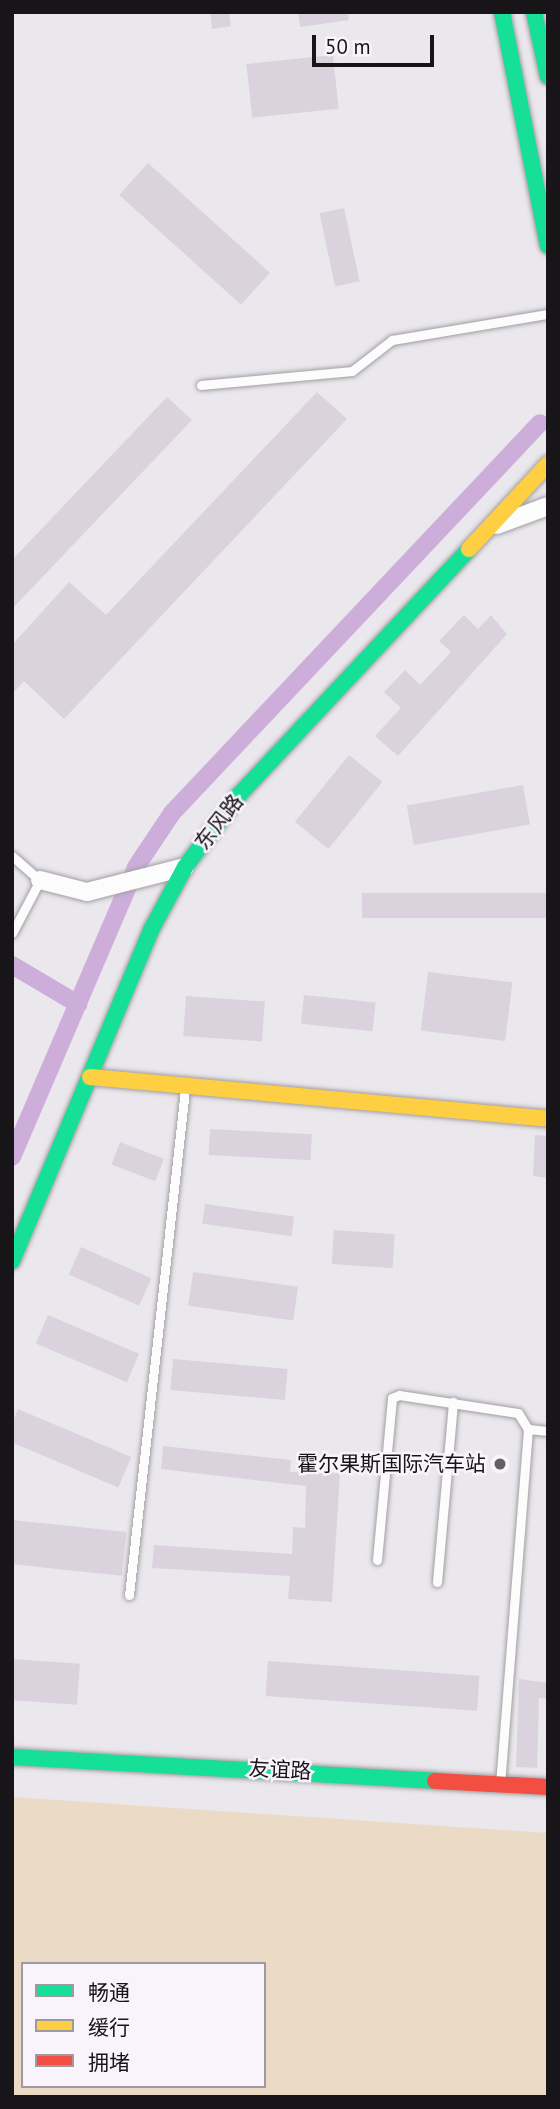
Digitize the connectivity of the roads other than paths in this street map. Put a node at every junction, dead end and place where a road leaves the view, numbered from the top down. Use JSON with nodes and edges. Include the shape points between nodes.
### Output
{"nodes":[{"id":1,"x":502,"y":12,"type":"edge"},
{"id":2,"x":534,"y":12,"type":"edge"},
{"id":3,"x":548,"y":76,"type":"edge"},
{"id":4,"x":548,"y":246,"type":"edge"},
{"id":5,"x":548,"y":314,"type":"edge"},
{"id":6,"x":201,"y":385,"type":"dead end"},
{"id":7,"x":548,"y":464,"type":"edge"},
{"id":8,"x":548,"y":506,"type":"edge"},
{"id":9,"x":484,"y":530,"type":"junction"},
{"id":10,"x":12,"y":856,"type":"edge"},
{"id":11,"x":185,"y":867,"type":"junction"},
{"id":12,"x":40,"y":880,"type":"junction"},
{"id":13,"x":12,"y":933,"type":"edge"},
{"id":14,"x":90,"y":1077,"type":"junction"},
{"id":15,"x":185,"y":1089,"type":"junction"},
{"id":16,"x":548,"y":1119,"type":"edge"},
{"id":17,"x":12,"y":1261,"type":"edge"},
{"id":18,"x":453,"y":1402,"type":"junction"},
{"id":19,"x":528,"y":1429,"type":"junction"},
{"id":20,"x":548,"y":1431,"type":"edge"},
{"id":21,"x":377,"y":1560,"type":"dead end"},
{"id":22,"x":437,"y":1582,"type":"dead end"},
{"id":23,"x":129,"y":1595,"type":"dead end"},
{"id":24,"x":12,"y":1757,"type":"edge"},
{"id":25,"x":500,"y":1781,"type":"junction"},
{"id":26,"x":548,"y":1787,"type":"edge"}],
"edges":[{"from":1,"to":4,"type":"main road"},
{"from":2,"to":3,"type":"main road"},
{"from":5,"to":6,"type":"lane","via":[[393,340],[352,371]]},
{"from":7,"to":9,"type":"main road","name":"东风路"},
{"from":8,"to":9,"type":"street"},
{"from":9,"to":11,"type":"main road","name":"东风路","via":[[239,795]]},
{"from":10,"to":12,"type":"lane"},
{"from":11,"to":12,"type":"street","via":[[87,892]]},
{"from":11,"to":14,"type":"main road","name":"东风路","via":[[151,930]]},
{"from":12,"to":13,"type":"lane"},
{"from":14,"to":15,"type":"main road"},
{"from":14,"to":17,"type":"main road","name":"东风路"},
{"from":15,"to":16,"type":"main road"},
{"from":15,"to":23,"type":"lane"},
{"from":18,"to":19,"type":"lane","via":[[516,1412]]},
{"from":18,"to":21,"type":"lane","via":[[400,1395],[390,1401]]},
{"from":18,"to":22,"type":"lane"},
{"from":19,"to":20,"type":"lane"},
{"from":19,"to":25,"type":"lane"},
{"from":24,"to":25,"type":"main road","name":"友谊路"},
{"from":25,"to":26,"type":"main road","name":"友谊路"}]}
